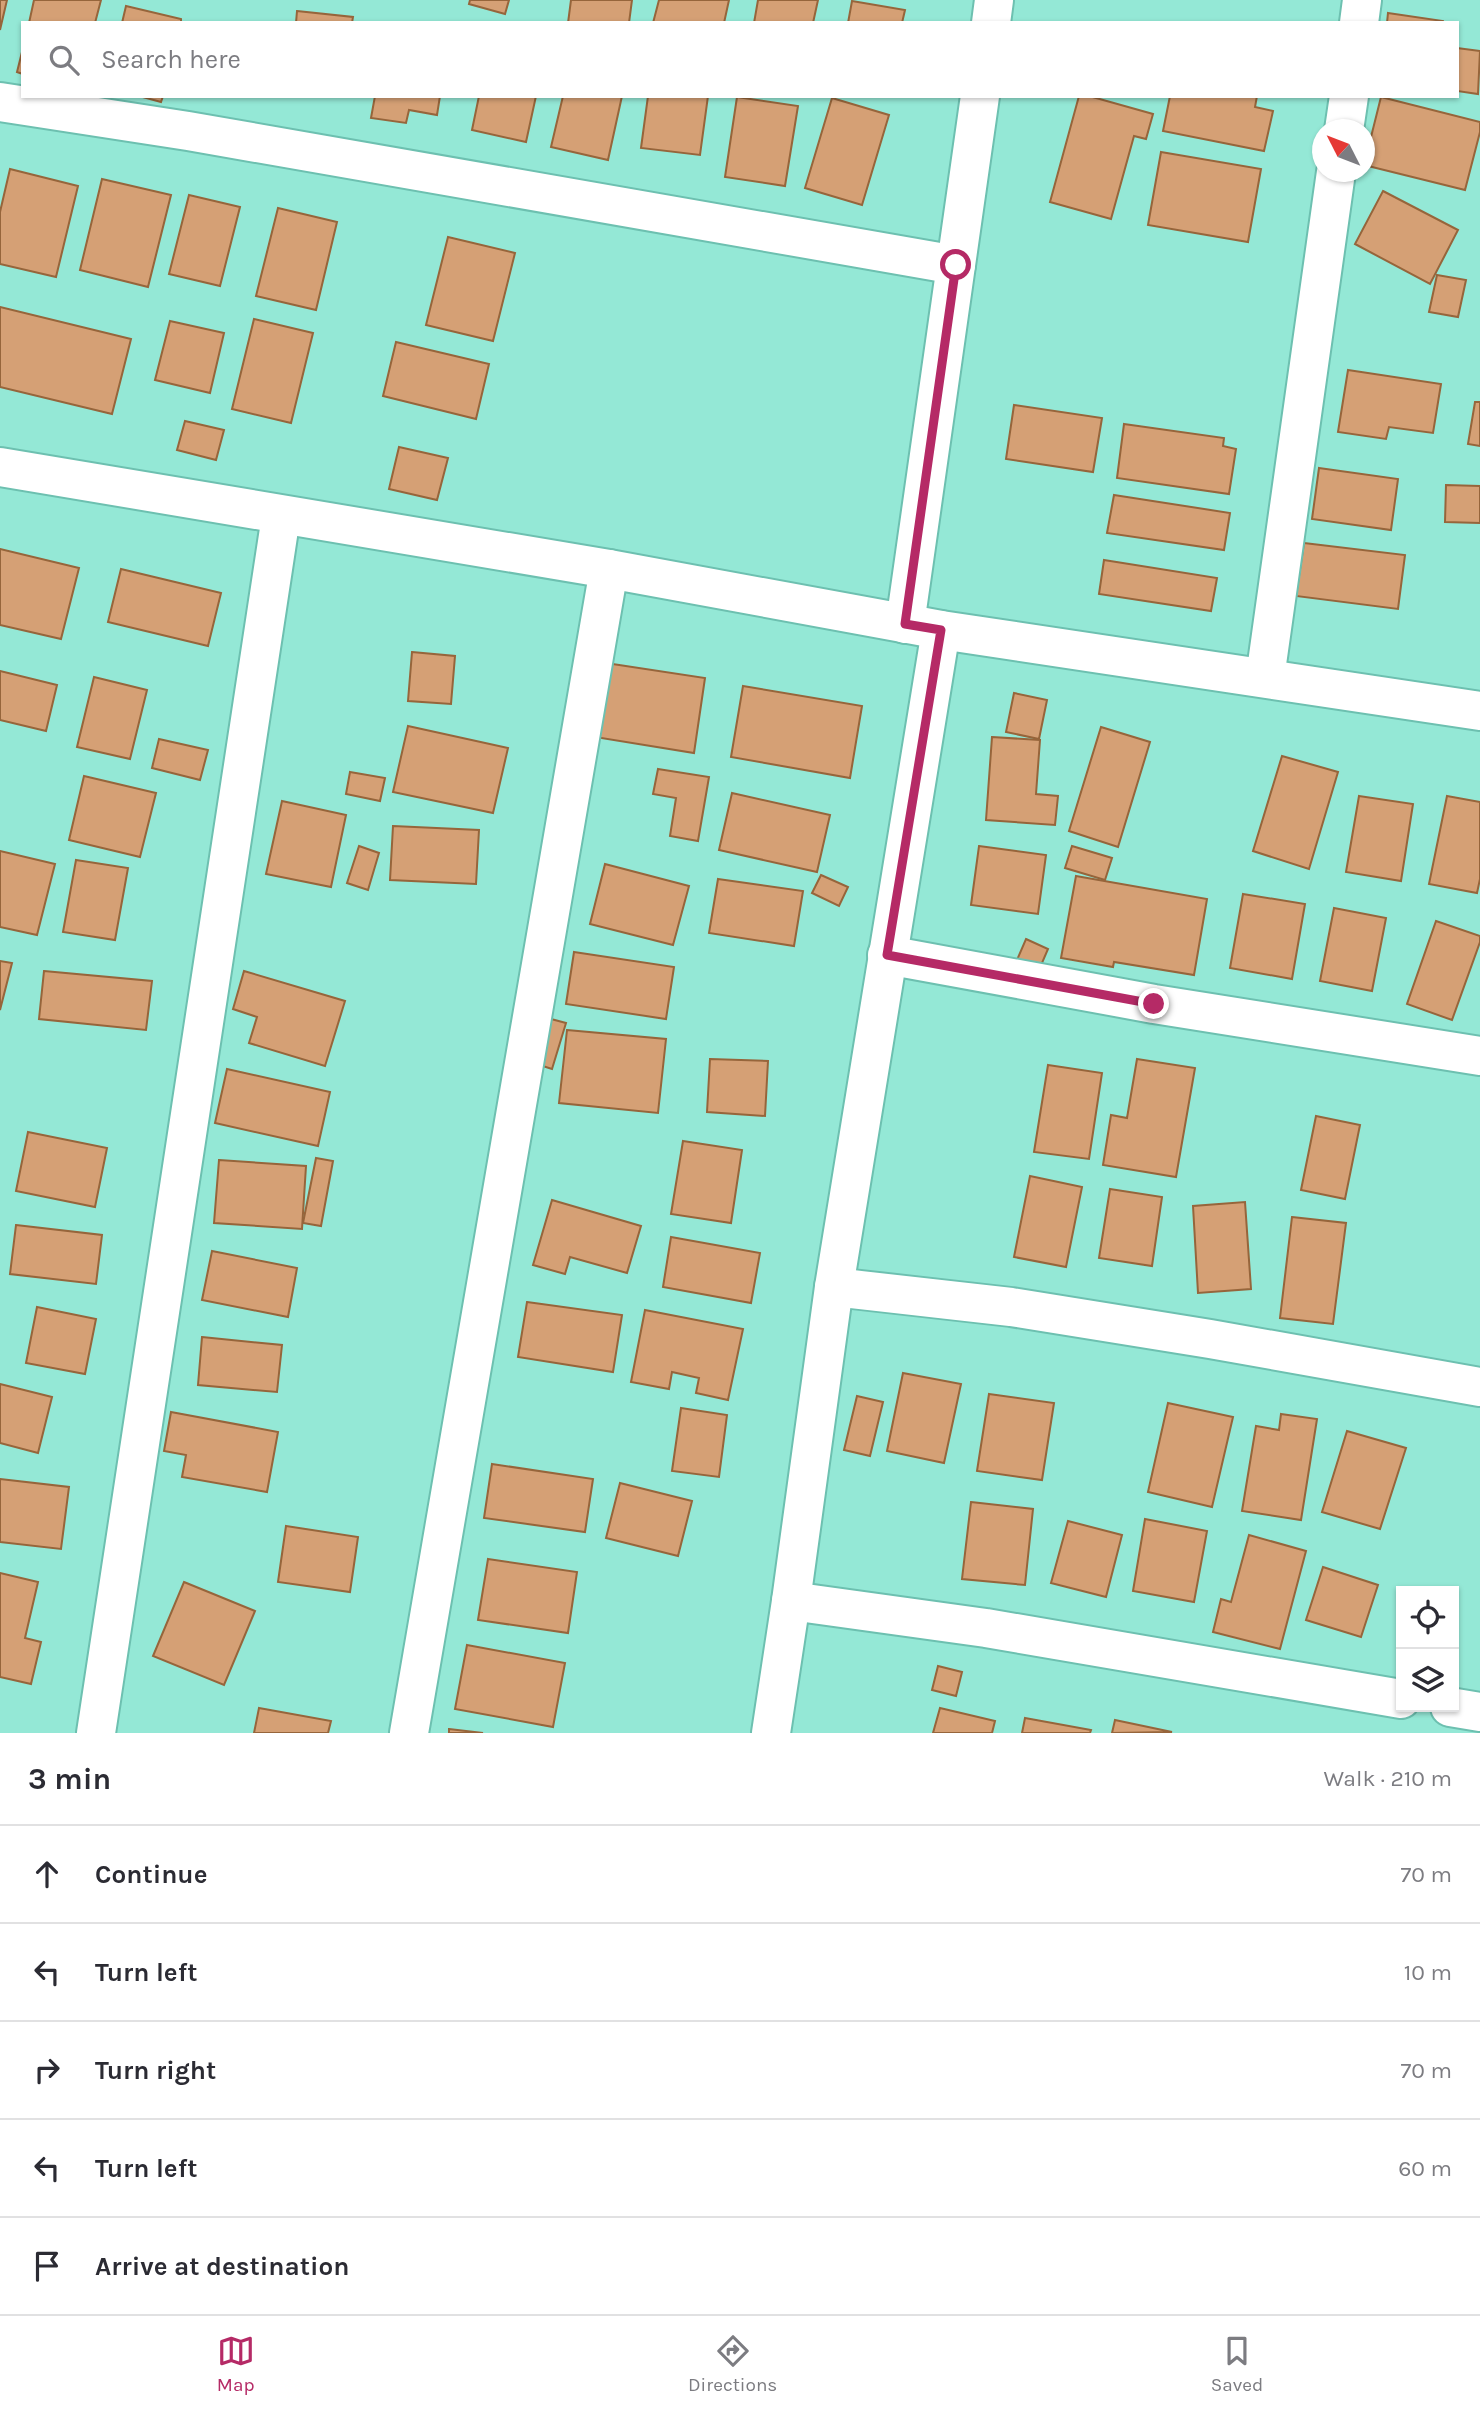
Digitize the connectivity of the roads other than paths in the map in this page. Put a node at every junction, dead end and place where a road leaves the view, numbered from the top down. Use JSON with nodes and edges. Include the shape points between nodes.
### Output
{"nodes":[{"id":1,"x":994,"y":0,"type":"edge"},
{"id":2,"x":1362,"y":0,"type":"edge"},
{"id":3,"x":991,"y":21,"type":"edge"},
{"id":4,"x":1359,"y":21,"type":"edge"},
{"id":5,"x":981,"y":98,"type":"edge"},
{"id":6,"x":1349,"y":98,"type":"edge"},
{"id":7,"x":0,"y":102,"type":"edge"},
{"id":8,"x":1346,"y":119,"type":"edge"},
{"id":9,"x":1335,"y":182,"type":"edge"},
{"id":10,"x":956,"y":265,"type":"junction"},
{"id":11,"x":0,"y":467,"type":"edge"},
{"id":12,"x":281,"y":516,"type":"junction"},
{"id":13,"x":609,"y":569,"type":"junction"},
{"id":14,"x":923,"y":627,"type":"junction"},
{"id":15,"x":1265,"y":678,"type":"junction"},
{"id":16,"x":1480,"y":711,"type":"edge"},
{"id":17,"x":887,"y":955,"type":"junction"},
{"id":18,"x":1480,"y":1056,"type":"edge"},
{"id":19,"x":834,"y":1287,"type":"junction"},
{"id":20,"x":1480,"y":1387,"type":"edge"},
{"id":21,"x":791,"y":1601,"type":"junction"},
{"id":22,"x":1396,"y":1698,"type":"edge"},
{"id":23,"x":1459,"y":1708,"type":"edge"},
{"id":24,"x":1480,"y":1712,"type":"edge"},
{"id":25,"x":96,"y":1733,"type":"edge"},
{"id":26,"x":409,"y":1733,"type":"edge"},
{"id":27,"x":771,"y":1733,"type":"edge"}],
"edges":[{"from":1,"to":3,"type":"street"},
{"from":2,"to":4,"type":"street"},
{"from":5,"to":10,"type":"street"},
{"from":6,"to":8,"type":"street"},
{"from":7,"to":10,"type":"street"},
{"from":9,"to":15,"type":"street"},
{"from":10,"to":14,"type":"street"},
{"from":11,"to":12,"type":"street"},
{"from":12,"to":13,"type":"street"},
{"from":12,"to":25,"type":"street"},
{"from":13,"to":14,"type":"street"},
{"from":13,"to":26,"type":"street"},
{"from":14,"to":15,"type":"street"},
{"from":14,"to":17,"type":"street"},
{"from":15,"to":16,"type":"street"},
{"from":17,"to":18,"type":"street"},
{"from":17,"to":19,"type":"street"},
{"from":19,"to":20,"type":"street","via":[[1011,1307]]},
{"from":19,"to":21,"type":"street"},
{"from":21,"to":22,"type":"street","via":[[986,1628]]},
{"from":21,"to":27,"type":"street"},
{"from":23,"to":24,"type":"street"}]}
